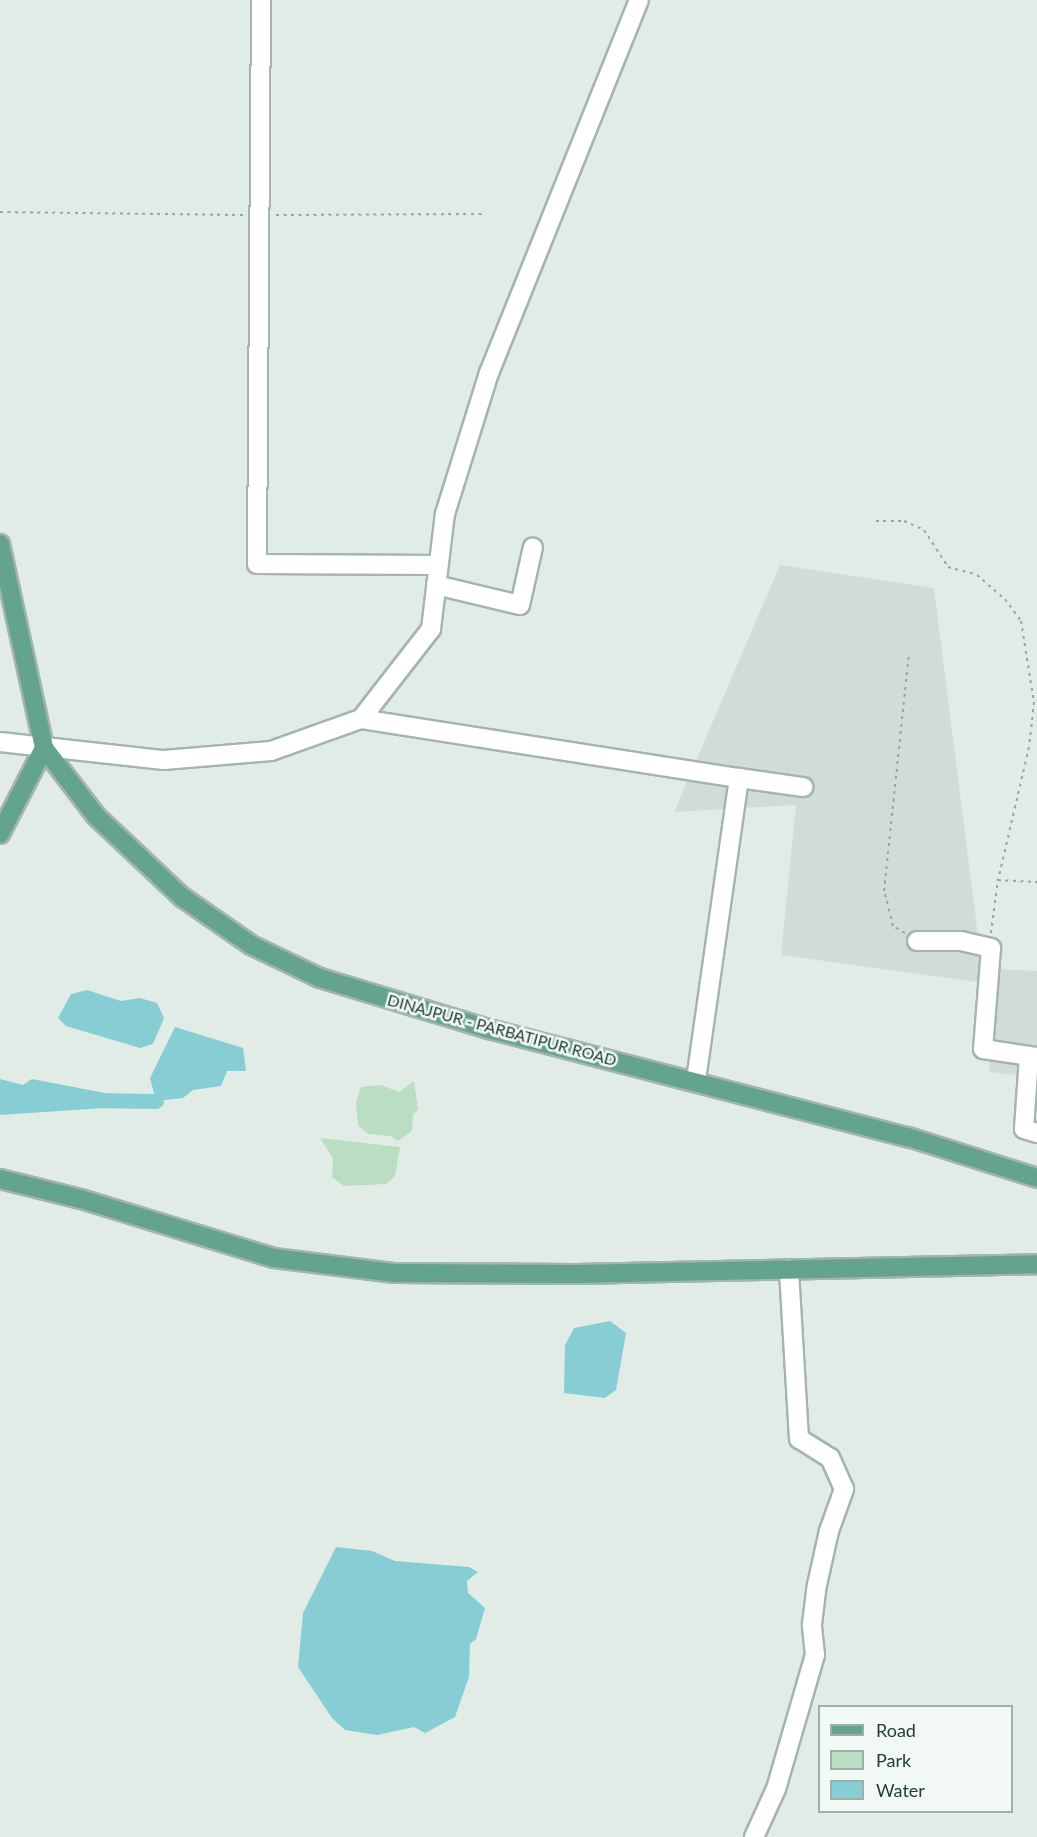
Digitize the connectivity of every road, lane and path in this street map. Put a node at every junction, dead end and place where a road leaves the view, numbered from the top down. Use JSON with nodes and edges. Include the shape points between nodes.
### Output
{"nodes":[{"id":1,"x":261,"y":0,"type":"edge"},
{"id":2,"x":639,"y":0,"type":"edge"},
{"id":3,"x":0,"y":212,"type":"edge"},
{"id":4,"x":484,"y":214,"type":"dead end"},
{"id":5,"x":259,"y":215,"type":"junction"},
{"id":6,"x":876,"y":521,"type":"dead end"},
{"id":7,"x":0,"y":544,"type":"edge"},
{"id":8,"x":533,"y":547,"type":"dead end"},
{"id":9,"x":438,"y":566,"type":"junction"},
{"id":10,"x":436,"y":585,"type":"junction"},
{"id":11,"x":909,"y":654,"type":"dead end"},
{"id":12,"x":361,"y":719,"type":"junction"},
{"id":13,"x":0,"y":741,"type":"edge"},
{"id":14,"x":44,"y":748,"type":"junction"},
{"id":15,"x":739,"y":778,"type":"junction"},
{"id":16,"x":803,"y":787,"type":"dead end"},
{"id":17,"x":0,"y":834,"type":"edge"},
{"id":18,"x":998,"y":880,"type":"junction"},
{"id":19,"x":1037,"y":882,"type":"edge"},
{"id":20,"x":917,"y":941,"type":"joint"},
{"id":21,"x":991,"y":948,"type":"junction"},
{"id":22,"x":1033,"y":1057,"type":"edge"},
{"id":23,"x":696,"y":1082,"type":"junction"},
{"id":24,"x":1037,"y":1133,"type":"edge"},
{"id":25,"x":1037,"y":1178,"type":"edge"},
{"id":26,"x":0,"y":1179,"type":"edge"},
{"id":27,"x":1037,"y":1264,"type":"edge"},
{"id":28,"x":789,"y":1269,"type":"junction"},
{"id":29,"x":754,"y":1837,"type":"edge"}],
"edges":[{"from":1,"to":5,"type":"street"},
{"from":2,"to":9,"type":"street","via":[[489,373],[445,514]]},
{"from":3,"to":5,"type":"path"},
{"from":4,"to":5,"type":"path"},
{"from":5,"to":9,"type":"street","via":[[257,564]]},
{"from":6,"to":18,"type":"path","via":[[904,521],[924,530],[948,567],[977,575],[1005,598],[1021,621],[1034,702],[1029,747]]},
{"from":7,"to":14,"type":"main road"},
{"from":8,"to":10,"type":"street","via":[[520,605]]},
{"from":9,"to":10,"type":"street"},
{"from":10,"to":12,"type":"street","via":[[431,629]]},
{"from":11,"to":20,"type":"path","via":[[885,891],[893,926]]},
{"from":12,"to":14,"type":"street","via":[[271,751],[164,760]]},
{"from":12,"to":15,"type":"street"},
{"from":13,"to":14,"type":"street"},
{"from":14,"to":17,"type":"main road"},
{"from":14,"to":23,"type":"main road","name":"DINAJPUR - PARBATIPUR ROAD","via":[[105,824],[182,897],[251,945],[332,982],[489,1029]]},
{"from":15,"to":16,"type":"street"},
{"from":15,"to":23,"type":"street"},
{"from":18,"to":19,"type":"path"},
{"from":18,"to":21,"type":"path","via":[[991,917]]},
{"from":20,"to":21,"type":"street","via":[[961,941]]},
{"from":21,"to":22,"type":"street","via":[[983,1049]]},
{"from":22,"to":24,"type":"street","via":[[1024,1129]]},
{"from":23,"to":25,"type":"main road","name":"DINAJPUR - PARBATIPUR ROAD","via":[[908,1137]]},
{"from":26,"to":28,"type":"main road","via":[[81,1199],[274,1258],[396,1273]]},
{"from":27,"to":28,"type":"main road"},
{"from":28,"to":29,"type":"street","via":[[799,1439],[830,1458],[844,1490],[829,1531],[818,1585],[812,1624],[812,1665],[776,1789]]}]}
